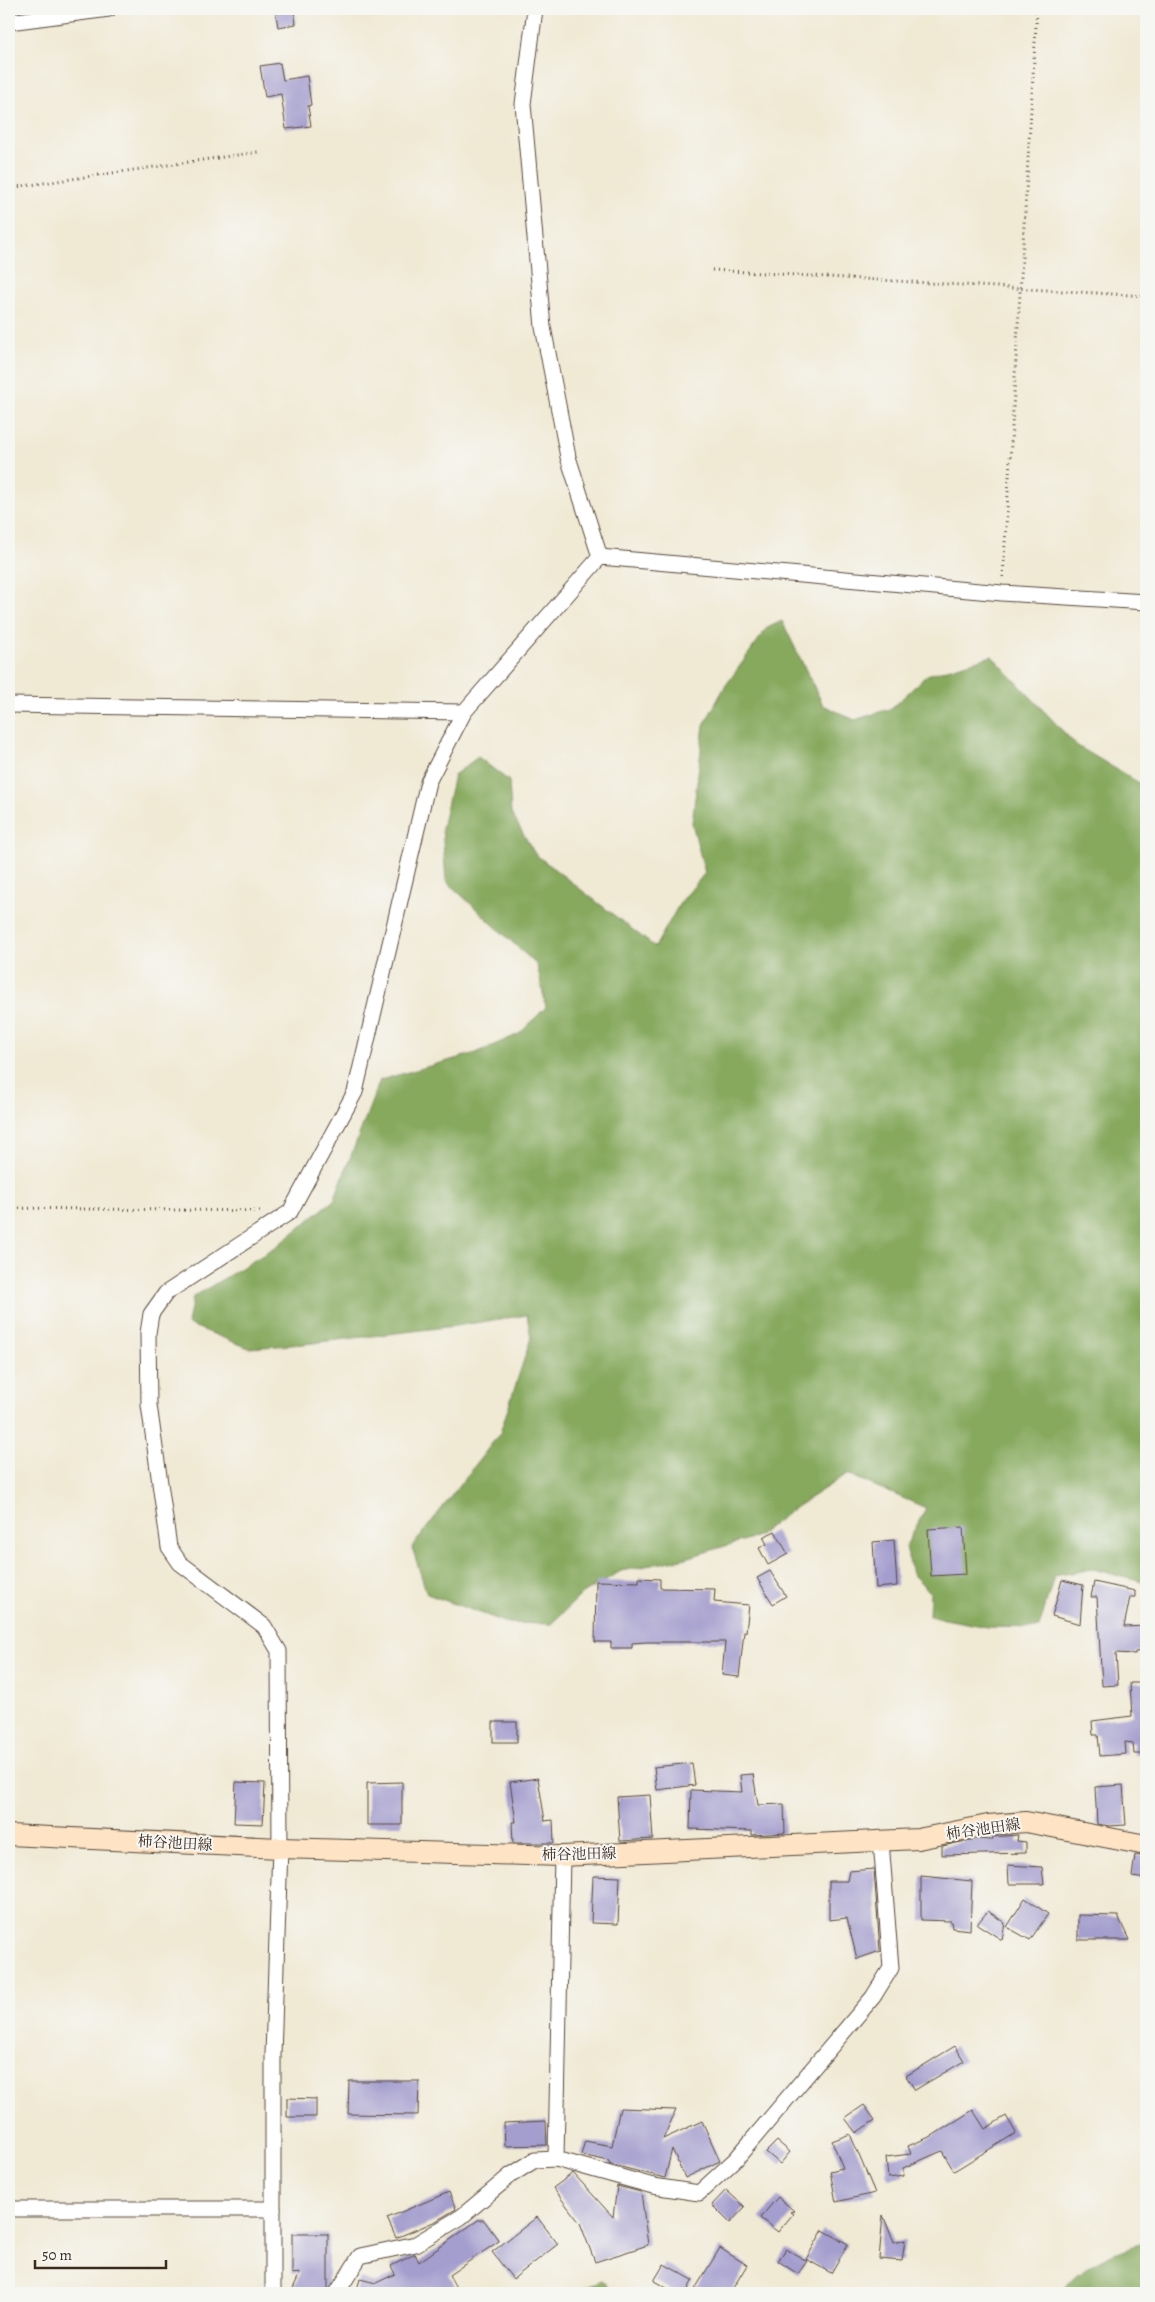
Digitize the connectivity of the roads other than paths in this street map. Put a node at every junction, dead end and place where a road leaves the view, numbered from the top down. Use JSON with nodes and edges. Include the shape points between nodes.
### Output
{"nodes":[{"id":1,"x":109,"y":9,"type":"edge"},
{"id":2,"x":535,"y":9,"type":"edge"},
{"id":3,"x":9,"y":22,"type":"edge"},
{"id":4,"x":600,"y":558,"type":"junction"},
{"id":5,"x":1146,"y":602,"type":"edge"},
{"id":6,"x":9,"y":705,"type":"edge"},
{"id":7,"x":464,"y":712,"type":"junction"},
{"id":8,"x":9,"y":1835,"type":"edge"},
{"id":9,"x":881,"y":1841,"type":"junction"},
{"id":10,"x":1146,"y":1845,"type":"edge"},
{"id":11,"x":280,"y":1848,"type":"junction"},
{"id":12,"x":562,"y":1856,"type":"junction"},
{"id":13,"x":556,"y":2159,"type":"junction"},
{"id":14,"x":9,"y":2209,"type":"edge"},
{"id":15,"x":273,"y":2209,"type":"junction"},
{"id":16,"x":273,"y":2293,"type":"edge"},
{"id":17,"x":337,"y":2293,"type":"edge"}],
"edges":[{"from":1,"to":3,"type":"street"},
{"from":2,"to":4,"type":"street","via":[[523,104],[543,328],[568,457]]},
{"from":4,"to":5,"type":"street","via":[[1002,593]]},
{"from":4,"to":7,"type":"street"},
{"from":6,"to":7,"type":"street"},
{"from":7,"to":11,"type":"street","via":[[428,782],[355,1092],[290,1212],[166,1293],[151,1314],[148,1333],[149,1404],[169,1547],[180,1563],[264,1626],[279,1651]]},
{"from":8,"to":11,"type":"main road","name":"柿谷池田線"},
{"from":9,"to":10,"type":"main road","name":"柿谷池田線","via":[[918,1839],[1026,1822]]},
{"from":9,"to":12,"type":"main road","name":"柿谷池田線"},
{"from":9,"to":13,"type":"street","via":[[891,1968],[873,1997],[736,2159],[699,2193],[654,2186]]},
{"from":11,"to":12,"type":"main road","name":"柿谷池田線"},
{"from":11,"to":15,"type":"street","via":[[273,2055]]},
{"from":12,"to":13,"type":"street"},
{"from":13,"to":17,"type":"street","via":[[535,2160],[511,2175],[461,2217],[416,2244],[360,2256]]},
{"from":14,"to":15,"type":"street"},
{"from":15,"to":16,"type":"street"}]}
